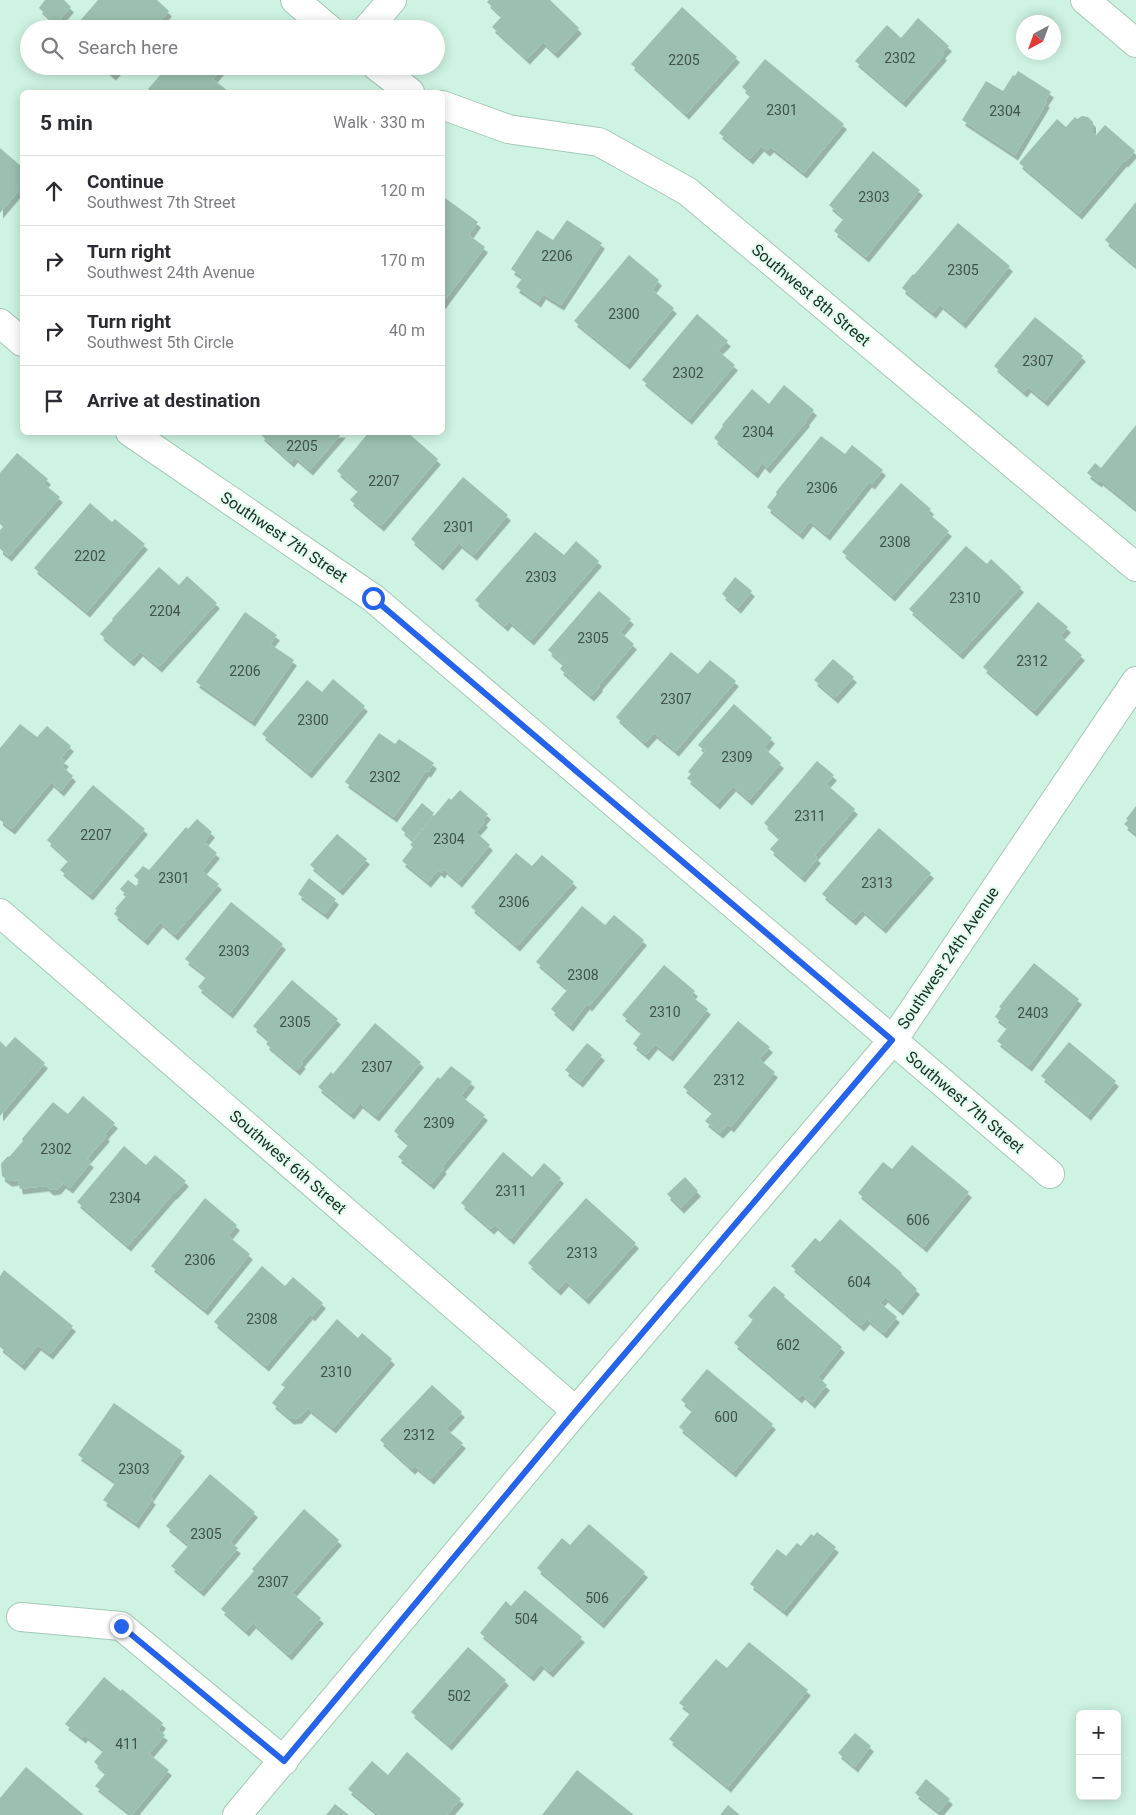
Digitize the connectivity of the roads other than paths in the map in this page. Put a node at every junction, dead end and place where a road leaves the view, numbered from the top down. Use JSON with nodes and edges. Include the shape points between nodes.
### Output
{"nodes":[{"id":1,"x":295,"y":0,"type":"edge"},
{"id":2,"x":392,"y":0,"type":"edge"},
{"id":3,"x":1085,"y":0,"type":"edge"},
{"id":4,"x":318,"y":20,"type":"edge"},
{"id":5,"x":375,"y":20,"type":"edge"},
{"id":6,"x":1136,"y":43,"type":"edge"},
{"id":7,"x":388,"y":75,"type":"edge"},
{"id":8,"x":407,"y":90,"type":"edge"},
{"id":9,"x":445,"y":107,"type":"edge"},
{"id":10,"x":0,"y":323,"type":"edge"},
{"id":11,"x":20,"y":340,"type":"edge"},
{"id":12,"x":134,"y":435,"type":"edge"},
{"id":13,"x":1136,"y":567,"type":"edge"},
{"id":14,"x":1136,"y":681,"type":"edge"},
{"id":15,"x":0,"y":913,"type":"edge"},
{"id":16,"x":892,"y":1040,"type":"junction"},
{"id":17,"x":1050,"y":1174,"type":"dead end"},
{"id":18,"x":576,"y":1411,"type":"junction"},
{"id":19,"x":21,"y":1617,"type":"dead end"},
{"id":20,"x":284,"y":1761,"type":"junction"},
{"id":21,"x":237,"y":1815,"type":"edge"}],
"edges":[{"from":1,"to":4,"type":"street"},
{"from":2,"to":5,"type":"street"},
{"from":3,"to":6,"type":"street"},
{"from":7,"to":8,"type":"street"},
{"from":9,"to":13,"type":"street","name":"Southwest 8th Street","via":[[508,129],[599,142],[687,191]]},
{"from":10,"to":11,"type":"street"},
{"from":12,"to":16,"type":"street","name":"Southwest 7th Street","via":[[373,598]]},
{"from":14,"to":16,"type":"street","name":"Southwest 24th Avenue"},
{"from":15,"to":18,"type":"street","name":"Southwest 6th Street"},
{"from":16,"to":17,"type":"street","name":"Southwest 7th Street"},
{"from":16,"to":18,"type":"street","name":"Southwest 24th Avenue"},
{"from":18,"to":20,"type":"street","name":"Southwest 24th Avenue"},
{"from":19,"to":20,"type":"street","via":[[121,1626]]},
{"from":20,"to":21,"type":"street","name":"Southwest 24th Avenue"}]}
